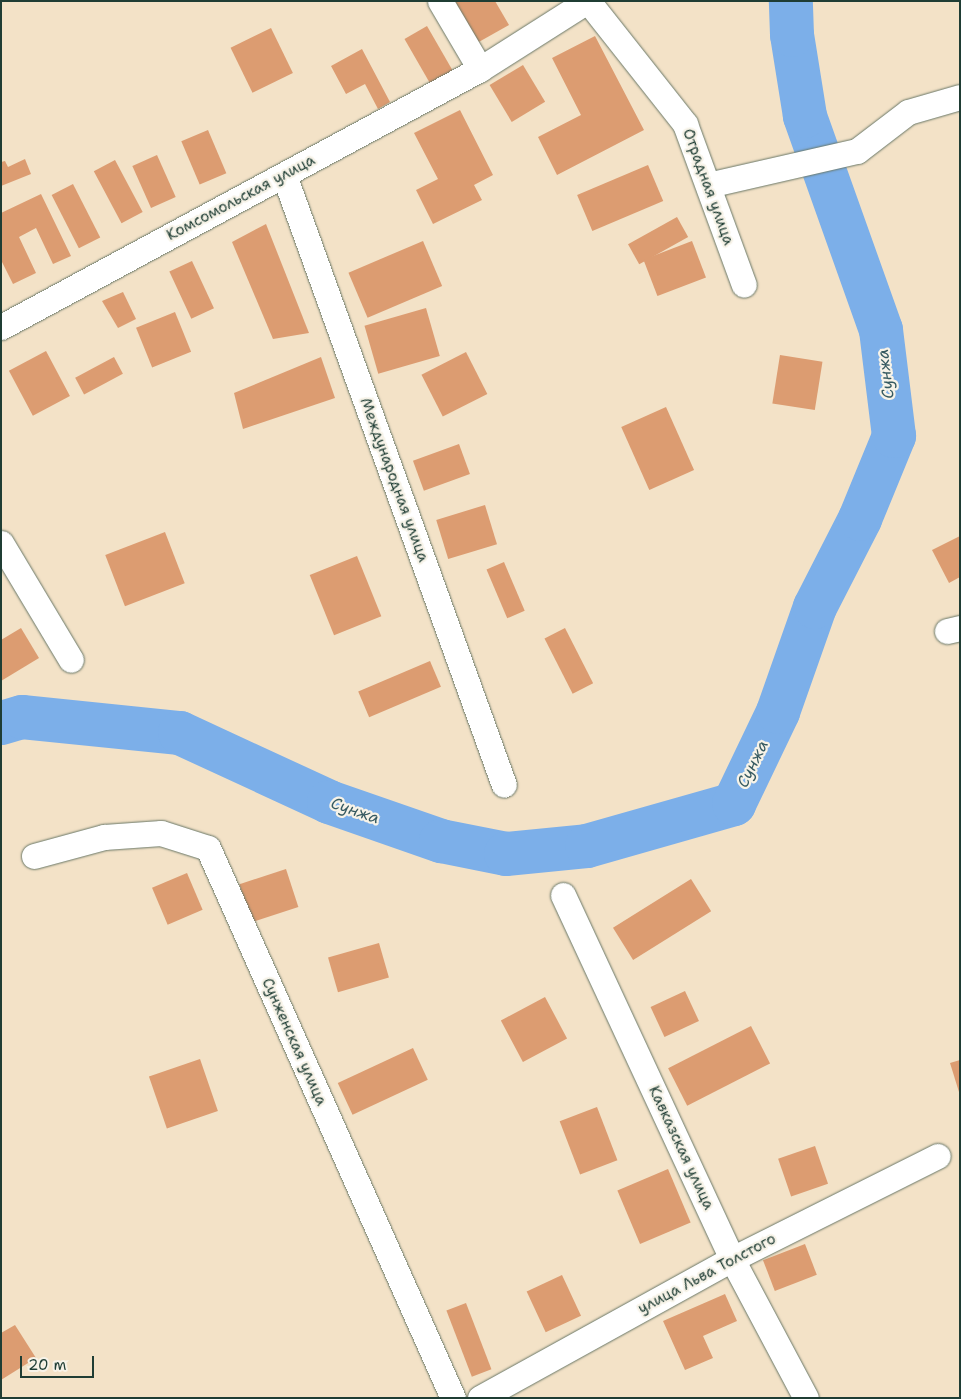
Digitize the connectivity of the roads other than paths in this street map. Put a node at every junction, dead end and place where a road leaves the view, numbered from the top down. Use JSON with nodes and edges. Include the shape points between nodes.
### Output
{"nodes":[{"id":1,"x":440,"y":1,"type":"edge"},
{"id":2,"x":588,"y":1,"type":"edge"},
{"id":3,"x":480,"y":69,"type":"junction"},
{"id":4,"x":960,"y":97,"type":"edge"},
{"id":5,"x":284,"y":175,"type":"junction"},
{"id":6,"x":708,"y":185,"type":"junction"},
{"id":7,"x":744,"y":285,"type":"dead end"},
{"id":8,"x":3,"y":321,"type":"edge"},
{"id":9,"x":1,"y":543,"type":"edge"},
{"id":10,"x":71,"y":660,"type":"dead end"},
{"id":11,"x":504,"y":785,"type":"dead end"},
{"id":12,"x":34,"y":856,"type":"dead end"},
{"id":13,"x":563,"y":895,"type":"dead end"},
{"id":14,"x":938,"y":1156,"type":"dead end"},
{"id":15,"x":732,"y":1259,"type":"junction"},
{"id":16,"x":453,"y":1398,"type":"edge"},
{"id":17,"x":480,"y":1398,"type":"edge"},
{"id":18,"x":806,"y":1398,"type":"edge"}],
"edges":[{"from":1,"to":3,"type":"street"},
{"from":2,"to":3,"type":"street","name":"Отрадная улица"},
{"from":2,"to":6,"type":"street","name":"Отрадная улица","via":[[686,124]]},
{"from":3,"to":5,"type":"street","name":"Комсомольская улица"},
{"from":4,"to":6,"type":"street","via":[[908,112],[857,151]]},
{"from":5,"to":8,"type":"street","name":"Комсомольская улица"},
{"from":5,"to":11,"type":"street","name":"Международная улица"},
{"from":6,"to":7,"type":"street","name":"Отрадная улица"},
{"from":9,"to":10,"type":"street"},
{"from":12,"to":16,"type":"street","name":"Сунженская улица","via":[[104,838],[161,833],[208,848]]},
{"from":13,"to":15,"type":"street","name":"Кавказская улица"},
{"from":14,"to":15,"type":"street","name":"улица Льва Толстого"},
{"from":15,"to":17,"type":"street","name":"улица Льва Толстого"},
{"from":15,"to":18,"type":"street","name":"Кавказская улица"}]}
